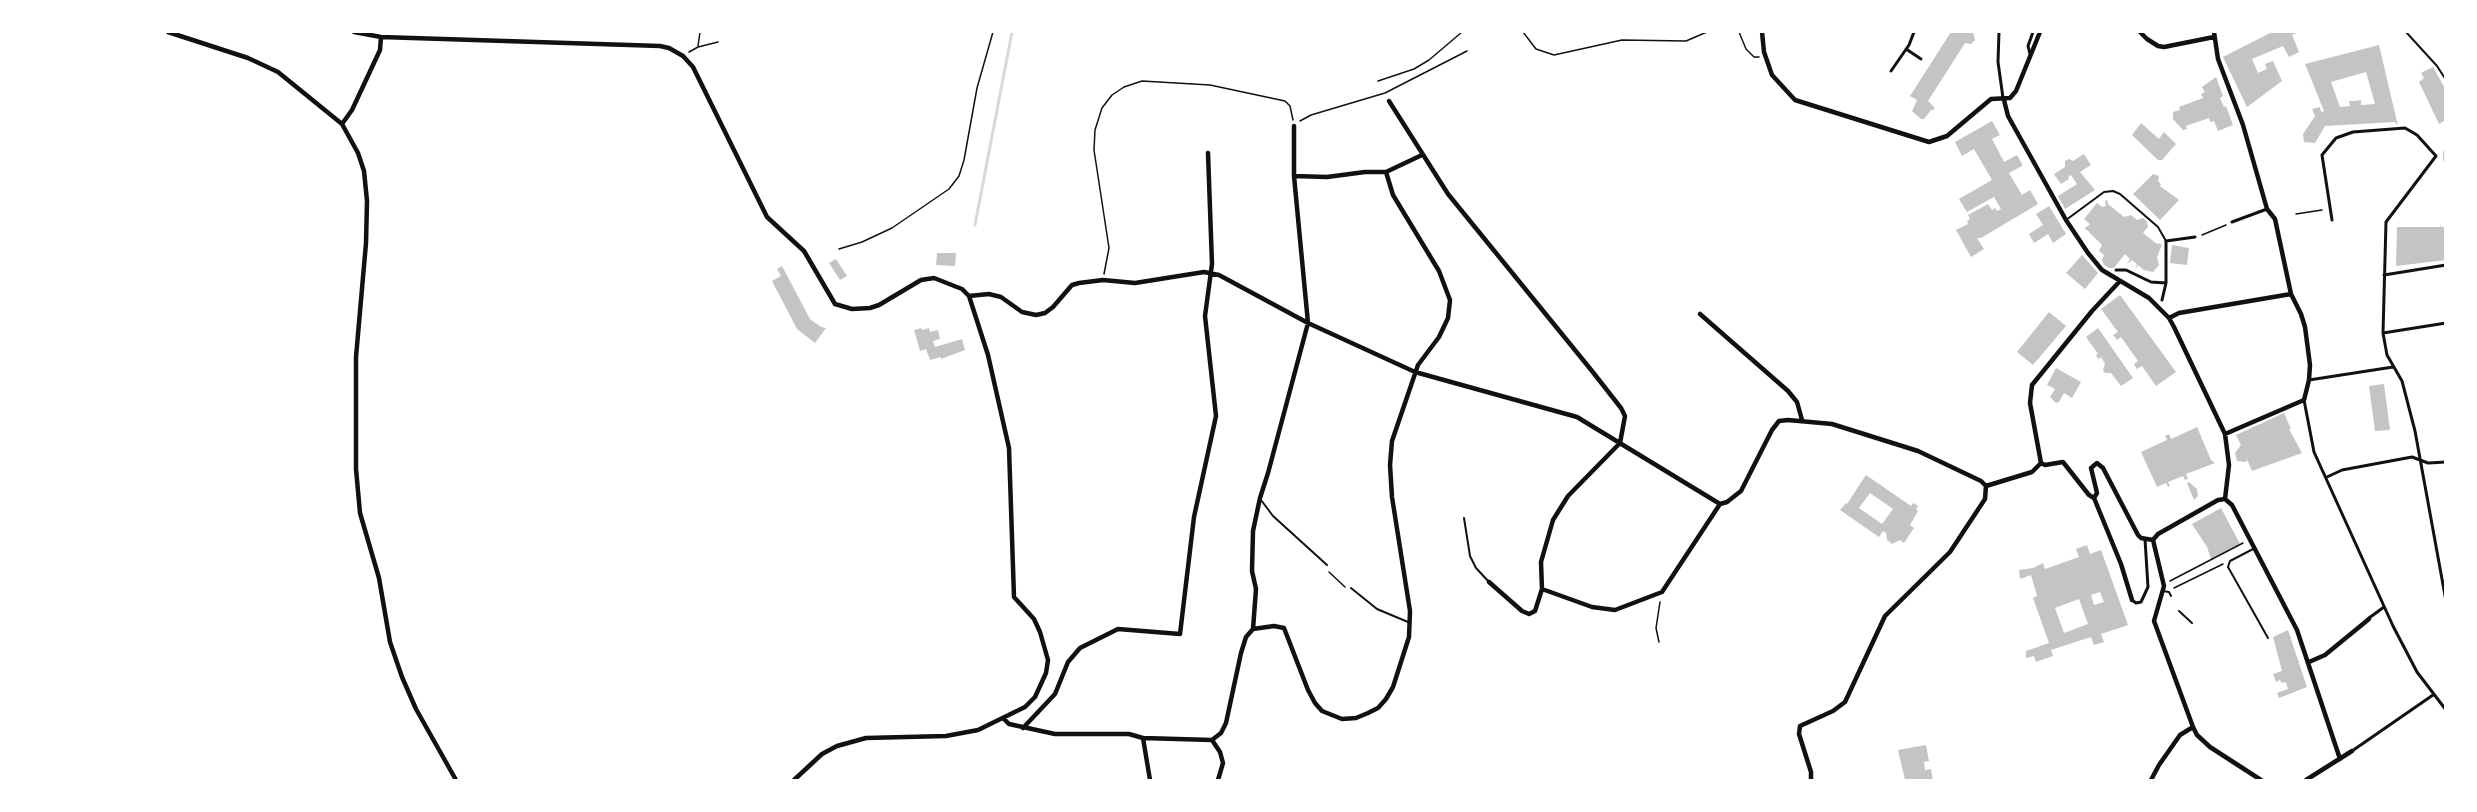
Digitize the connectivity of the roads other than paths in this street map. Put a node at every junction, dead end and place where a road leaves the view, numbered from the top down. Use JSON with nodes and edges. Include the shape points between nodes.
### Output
{"nodes":[{"id":1,"x":168,"y":32,"type":"edge"},
{"id":2,"x":354,"y":32,"type":"edge"},
{"id":3,"x":1762,"y":32,"type":"edge"},
{"id":4,"x":1914,"y":32,"type":"edge"},
{"id":5,"x":1999,"y":32,"type":"edge"},
{"id":6,"x":2033,"y":32,"type":"edge"},
{"id":7,"x":2040,"y":32,"type":"edge"},
{"id":8,"x":2140,"y":32,"type":"edge"},
{"id":9,"x":2406,"y":32,"type":"edge"},
{"id":10,"x":2214,"y":34,"type":"edge"},
{"id":11,"x":381,"y":38,"type":"junction"},
{"id":12,"x":1906,"y":49,"type":"junction"},
{"id":13,"x":2030,"y":54,"type":"junction"},
{"id":14,"x":1921,"y":59,"type":"dead end"},
{"id":15,"x":1891,"y":71,"type":"dead end"},
{"id":16,"x":2445,"y":80,"type":"edge"},
{"id":17,"x":2004,"y":100,"type":"junction"},
{"id":18,"x":1389,"y":101,"type":"dead end"},
{"id":19,"x":342,"y":124,"type":"junction"},
{"id":20,"x":1294,"y":126,"type":"road end"},
{"id":21,"x":1208,"y":153,"type":"dead end"},
{"id":22,"x":1422,"y":155,"type":"junction"},
{"id":23,"x":2436,"y":156,"type":"junction"},
{"id":24,"x":2445,"y":156,"type":"edge"},
{"id":25,"x":1386,"y":172,"type":"junction"},
{"id":26,"x":1294,"y":176,"type":"junction"},
{"id":27,"x":2267,"y":209,"type":"junction"},
{"id":28,"x":2066,"y":220,"type":"junction"},
{"id":29,"x":2332,"y":220,"type":"dead end"},
{"id":30,"x":2232,"y":222,"type":"road end"},
{"id":31,"x":2195,"y":237,"type":"road end"},
{"id":32,"x":2166,"y":241,"type":"junction"},
{"id":33,"x":2445,"y":265,"type":"edge"},
{"id":34,"x":2116,"y":270,"type":"dead end"},
{"id":35,"x":1210,"y":273,"type":"junction"},
{"id":36,"x":2384,"y":275,"type":"junction"},
{"id":37,"x":2120,"y":281,"type":"junction"},
{"id":38,"x":2166,"y":283,"type":"junction"},
{"id":39,"x":2291,"y":294,"type":"junction"},
{"id":40,"x":969,"y":296,"type":"junction"},
{"id":41,"x":2162,"y":300,"type":"dead end"},
{"id":42,"x":1700,"y":314,"type":"dead end"},
{"id":43,"x":2169,"y":318,"type":"junction"},
{"id":44,"x":1308,"y":323,"type":"junction"},
{"id":45,"x":2445,"y":323,"type":"edge"},
{"id":46,"x":2383,"y":333,"type":"junction"},
{"id":47,"x":2393,"y":367,"type":"junction"},
{"id":48,"x":1415,"y":372,"type":"junction"},
{"id":49,"x":2309,"y":380,"type":"junction"},
{"id":50,"x":2304,"y":400,"type":"junction"},
{"id":51,"x":1802,"y":420,"type":"junction"},
{"id":52,"x":2225,"y":434,"type":"junction"},
{"id":53,"x":1620,"y":443,"type":"junction"},
{"id":54,"x":2420,"y":460,"type":"junction"},
{"id":55,"x":2445,"y":462,"type":"edge"},
{"id":56,"x":2041,"y":464,"type":"junction"},
{"id":57,"x":2327,"y":477,"type":"junction"},
{"id":58,"x":1986,"y":486,"type":"junction"},
{"id":59,"x":1260,"y":498,"type":"junction"},
{"id":60,"x":2094,"y":498,"type":"junction"},
{"id":61,"x":2225,"y":499,"type":"junction"},
{"id":62,"x":1720,"y":504,"type":"junction"},
{"id":63,"x":1464,"y":518,"type":"dead end"},
{"id":64,"x":2145,"y":539,"type":"junction"},
{"id":65,"x":2153,"y":540,"type":"junction"},
{"id":66,"x":2255,"y":548,"type":"junction"},
{"id":67,"x":1327,"y":565,"type":"road end"},
{"id":68,"x":1489,"y":582,"type":"joint"},
{"id":69,"x":1352,"y":588,"type":"road end"},
{"id":70,"x":1542,"y":589,"type":"junction"},
{"id":71,"x":2163,"y":591,"type":"junction"},
{"id":72,"x":2172,"y":596,"type":"dead end"},
{"id":73,"x":2132,"y":600,"type":"joint"},
{"id":74,"x":2445,"y":601,"type":"edge"},
{"id":75,"x":2384,"y":607,"type":"junction"},
{"id":76,"x":2179,"y":611,"type":"dead end"},
{"id":77,"x":2369,"y":618,"type":"joint"},
{"id":78,"x":1410,"y":623,"type":"junction"},
{"id":79,"x":2192,"y":623,"type":"dead end"},
{"id":80,"x":1253,"y":629,"type":"junction"},
{"id":81,"x":2268,"y":638,"type":"dead end"},
{"id":82,"x":2309,"y":662,"type":"junction"},
{"id":83,"x":2433,"y":695,"type":"junction"},
{"id":84,"x":2445,"y":710,"type":"edge"},
{"id":85,"x":1004,"y":719,"type":"junction"},
{"id":86,"x":2193,"y":726,"type":"junction"},
{"id":87,"x":1023,"y":728,"type":"junction"},
{"id":88,"x":1143,"y":738,"type":"junction"},
{"id":89,"x":1212,"y":740,"type":"junction"},
{"id":90,"x":2352,"y":751,"type":"joint"},
{"id":91,"x":2339,"y":760,"type":"junction"},
{"id":92,"x":456,"y":780,"type":"edge"},
{"id":93,"x":794,"y":780,"type":"edge"},
{"id":94,"x":1150,"y":780,"type":"edge"},
{"id":95,"x":1218,"y":780,"type":"edge"},
{"id":96,"x":1811,"y":780,"type":"edge"},
{"id":97,"x":2151,"y":780,"type":"edge"},
{"id":98,"x":2261,"y":780,"type":"edge"},
{"id":99,"x":2306,"y":780,"type":"edge"}],
"edges":[{"from":1,"to":19,"type":"street","via":[[278,72]]},
{"from":2,"to":11,"type":"street"},
{"from":3,"to":17,"type":"street","via":[[1772,75],[1795,100],[1929,142],[1947,136],[1991,99]]},
{"from":4,"to":12,"type":"street"},
{"from":5,"to":17,"type":"street","via":[[1998,62]]},
{"from":6,"to":13,"type":"street","via":[[2028,46]]},
{"from":7,"to":13,"type":"street"},
{"from":8,"to":10,"type":"street","via":[[2164,47]]},
{"from":9,"to":16,"type":"lane","via":[[2438,66]]},
{"from":10,"to":27,"type":"street","via":[[2218,59],[2243,125]]},
{"from":11,"to":19,"type":"street","via":[[375,60]]},
{"from":11,"to":40,"type":"street","via":[[660,46],[683,56],[693,67],[761,208],[804,251],[835,303],[852,309],[870,308],[921,280],[934,278],[962,289]]},
{"from":12,"to":14,"type":"street"},
{"from":12,"to":15,"type":"street"},
{"from":13,"to":17,"type":"street","via":[[2016,91]]},
{"from":17,"to":28,"type":"street","via":[[2008,116]]},
{"from":18,"to":22,"type":"street"},
{"from":19,"to":92,"type":"street","via":[[364,171],[367,201],[356,357],[360,513],[402,677]]},
{"from":20,"to":26,"type":"street"},
{"from":21,"to":35,"type":"street"},
{"from":22,"to":25,"type":"street"},
{"from":22,"to":53,"type":"street","via":[[1448,194],[1621,408],[1625,420]]},
{"from":23,"to":24,"type":"street"},
{"from":23,"to":29,"type":"street","via":[[2405,128],[2343,134],[2322,154]]},
{"from":23,"to":36,"type":"street","via":[[2386,222]]},
{"from":25,"to":26,"type":"street"},
{"from":25,"to":48,"type":"street","via":[[1394,195],[1439,271],[1450,300],[1448,318],[1439,337]]},
{"from":26,"to":44,"type":"street"},
{"from":27,"to":30,"type":"street"},
{"from":27,"to":39,"type":"street","via":[[2275,219]]},
{"from":28,"to":32,"type":"lane","via":[[2104,192],[2113,191],[2158,227]]},
{"from":28,"to":37,"type":"street","via":[[2102,270]]},
{"from":31,"to":32,"type":"street"},
{"from":32,"to":38,"type":"street"},
{"from":33,"to":36,"type":"street"},
{"from":34,"to":38,"type":"street"},
{"from":35,"to":40,"type":"street","via":[[1135,283],[1103,280],[1072,285],[1053,307],[1036,315],[1022,312],[1001,297]]},
{"from":35,"to":44,"type":"street"},
{"from":35,"to":87,"type":"street","via":[[1205,316],[1216,416],[1194,517],[1180,634],[1118,629],[1080,648],[1068,662],[1055,694]]},
{"from":36,"to":46,"type":"street"},
{"from":37,"to":43,"type":"street","via":[[2149,298]]},
{"from":37,"to":56,"type":"street","via":[[2032,385],[2030,403]]},
{"from":38,"to":41,"type":"street"},
{"from":39,"to":43,"type":"street"},
{"from":39,"to":49,"type":"street","via":[[2301,314],[2308,346]]},
{"from":40,"to":85,"type":"street","via":[[988,355],[1009,448],[1014,597],[1034,619],[1048,660],[1035,697]]},
{"from":42,"to":51,"type":"street","via":[[1793,396]]},
{"from":43,"to":52,"type":"street"},
{"from":44,"to":48,"type":"street"},
{"from":44,"to":59,"type":"street"},
{"from":45,"to":46,"type":"street"},
{"from":46,"to":47,"type":"street"},
{"from":47,"to":49,"type":"street"},
{"from":47,"to":54,"type":"street","via":[[2402,381]]},
{"from":48,"to":53,"type":"street","via":[[1572,415]]},
{"from":48,"to":78,"type":"street","via":[[1392,441],[1390,465]]},
{"from":49,"to":50,"type":"street"},
{"from":50,"to":52,"type":"street"},
{"from":50,"to":57,"type":"street","via":[[2314,452]]},
{"from":51,"to":58,"type":"street","via":[[1832,423],[1918,451]]},
{"from":51,"to":62,"type":"street","via":[[1776,424],[1745,486],[1734,498]]},
{"from":52,"to":61,"type":"street","via":[[2229,465]]},
{"from":53,"to":62,"type":"street"},
{"from":53,"to":70,"type":"street","via":[[1568,496],[1553,520],[1541,562]]},
{"from":54,"to":55,"type":"street"},
{"from":54,"to":57,"type":"street","via":[[2412,458],[2342,470]]},
{"from":54,"to":74,"type":"street"},
{"from":56,"to":58,"type":"street","via":[[2032,472]]},
{"from":56,"to":60,"type":"street","via":[[2063,462]]},
{"from":57,"to":75,"type":"street"},
{"from":58,"to":96,"type":"street","via":[[1985,499],[1950,552],[1886,616],[1845,702],[1800,726],[1798,734]]},
{"from":59,"to":67,"type":"lane","via":[[1273,516]]},
{"from":59,"to":80,"type":"street","via":[[1253,531]]},
{"from":60,"to":64,"type":"street","via":[[2097,493],[2091,468],[2097,463],[2138,535]]},
{"from":60,"to":73,"type":"street"},
{"from":61,"to":65,"type":"street"},
{"from":61,"to":66,"type":"street"},
{"from":62,"to":70,"type":"street","via":[[1662,592],[1614,610],[1592,607]]},
{"from":63,"to":68,"type":"lane","via":[[1470,556]]},
{"from":64,"to":65,"type":"street"},
{"from":64,"to":73,"type":"street","via":[[2148,587],[2141,602]]},
{"from":65,"to":71,"type":"street"},
{"from":66,"to":81,"type":"lane","via":[[2230,561],[2228,567]]},
{"from":66,"to":82,"type":"street","via":[[2289,612]]},
{"from":68,"to":70,"type":"street","via":[[1529,614],[1535,611]]},
{"from":69,"to":78,"type":"lane","via":[[1377,609]]},
{"from":71,"to":72,"type":"lane"},
{"from":71,"to":86,"type":"street","via":[[2154,621]]},
{"from":75,"to":77,"type":"street"},
{"from":75,"to":83,"type":"street","via":[[2411,662]]},
{"from":76,"to":79,"type":"lane"},
{"from":77,"to":82,"type":"street","via":[[2325,655]]},
{"from":78,"to":80,"type":"street","via":[[1409,638],[1386,699],[1368,713],[1342,719],[1322,711],[1315,703],[1284,628]]},
{"from":80,"to":89,"type":"street","via":[[1241,653],[1226,723]]},
{"from":82,"to":91,"type":"street"},
{"from":83,"to":84,"type":"street"},
{"from":83,"to":90,"type":"street"},
{"from":85,"to":87,"type":"street"},
{"from":85,"to":93,"type":"street","via":[[978,730],[946,736],[866,738],[837,746],[822,754]]},
{"from":86,"to":97,"type":"street","via":[[2180,735]]},
{"from":86,"to":98,"type":"street","via":[[2210,747]]},
{"from":87,"to":88,"type":"street","via":[[1055,734],[1129,734]]},
{"from":88,"to":89,"type":"street"},
{"from":88,"to":94,"type":"street"},
{"from":89,"to":95,"type":"street","via":[[1223,763]]},
{"from":90,"to":91,"type":"street"},
{"from":91,"to":99,"type":"street"}]}
